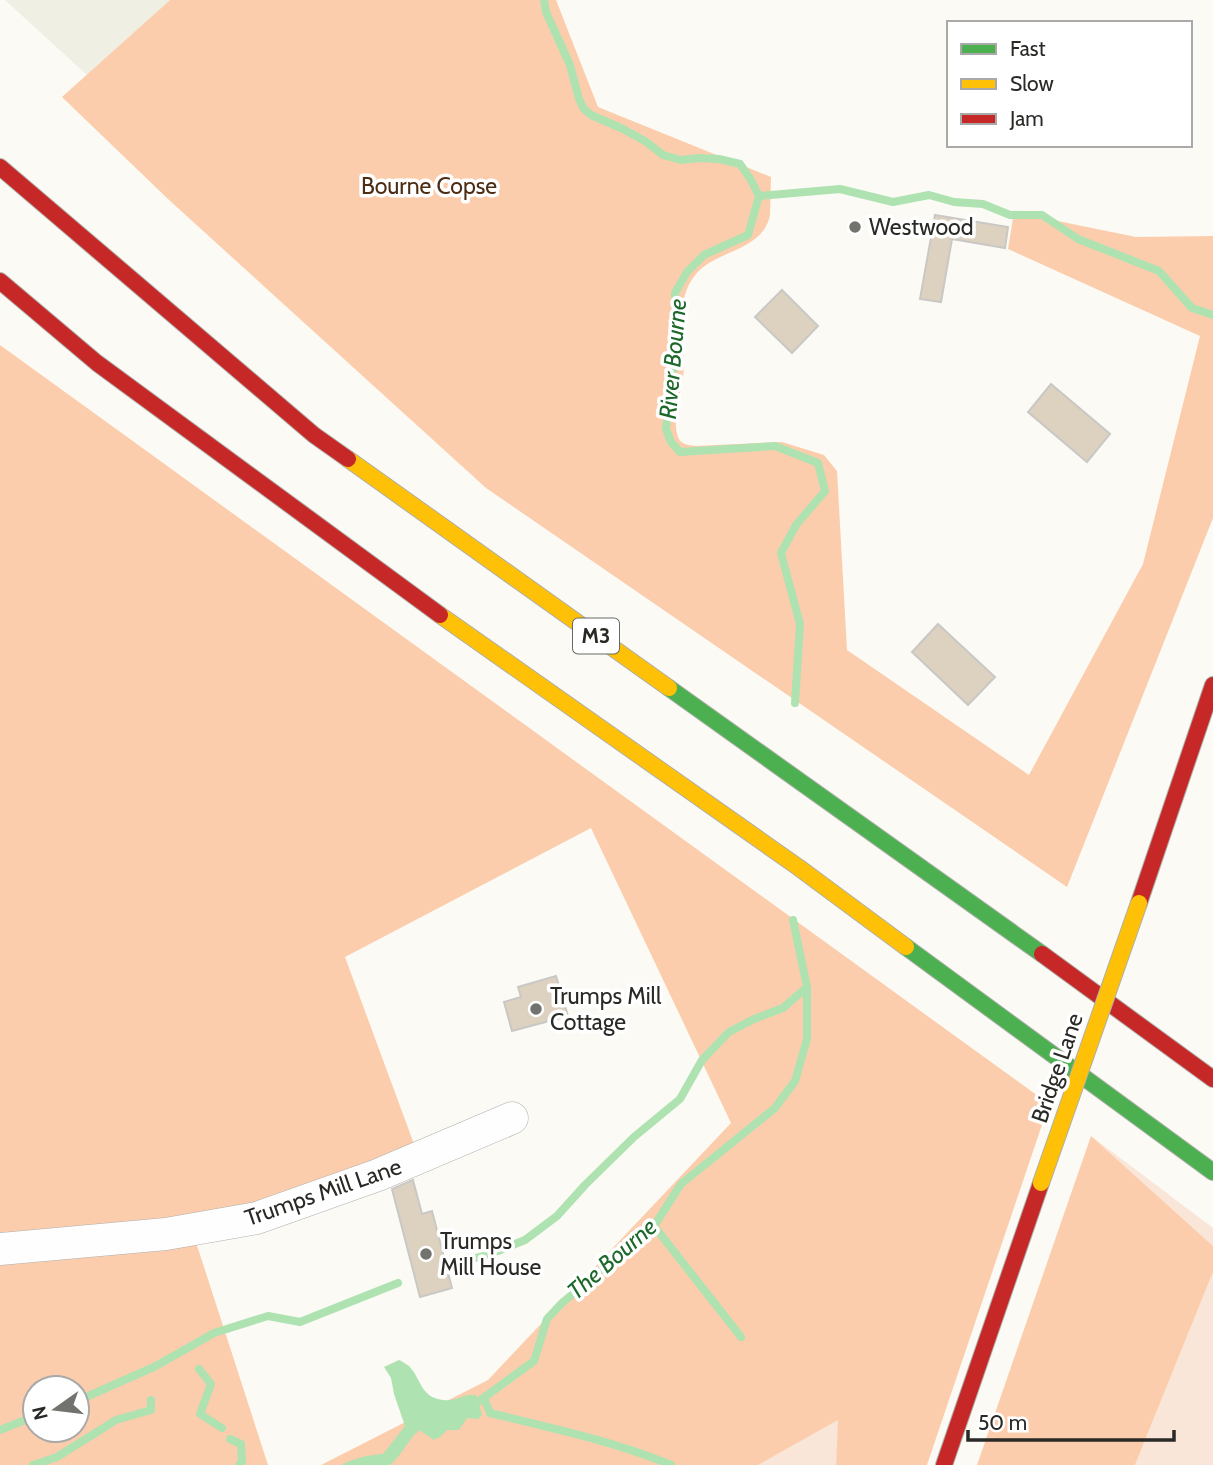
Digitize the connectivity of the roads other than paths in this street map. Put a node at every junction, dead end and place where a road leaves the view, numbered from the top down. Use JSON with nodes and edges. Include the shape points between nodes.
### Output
{"nodes":[{"id":1,"x":0,"y":167,"type":"edge"},
{"id":2,"x":0,"y":281,"type":"edge"},
{"id":3,"x":1213,"y":685,"type":"edge"},
{"id":4,"x":1213,"y":1079,"type":"edge"},
{"id":5,"x":512,"y":1118,"type":"dead end"},
{"id":6,"x":1213,"y":1172,"type":"edge"},
{"id":7,"x":0,"y":1249,"type":"edge"},
{"id":8,"x":944,"y":1465,"type":"edge"}],
"edges":[{"from":1,"to":4,"type":"main road","number":"M3","via":[[314,435]]},
{"from":2,"to":6,"type":"main road","via":[[97,363],[397,585],[798,867]]},
{"from":3,"to":8,"type":"main road","name":"Bridge Lane","bridge":true},
{"from":5,"to":7,"type":"street","name":"Trumps Mill Lane","via":[[378,1175],[257,1218],[166,1234]]}]}
